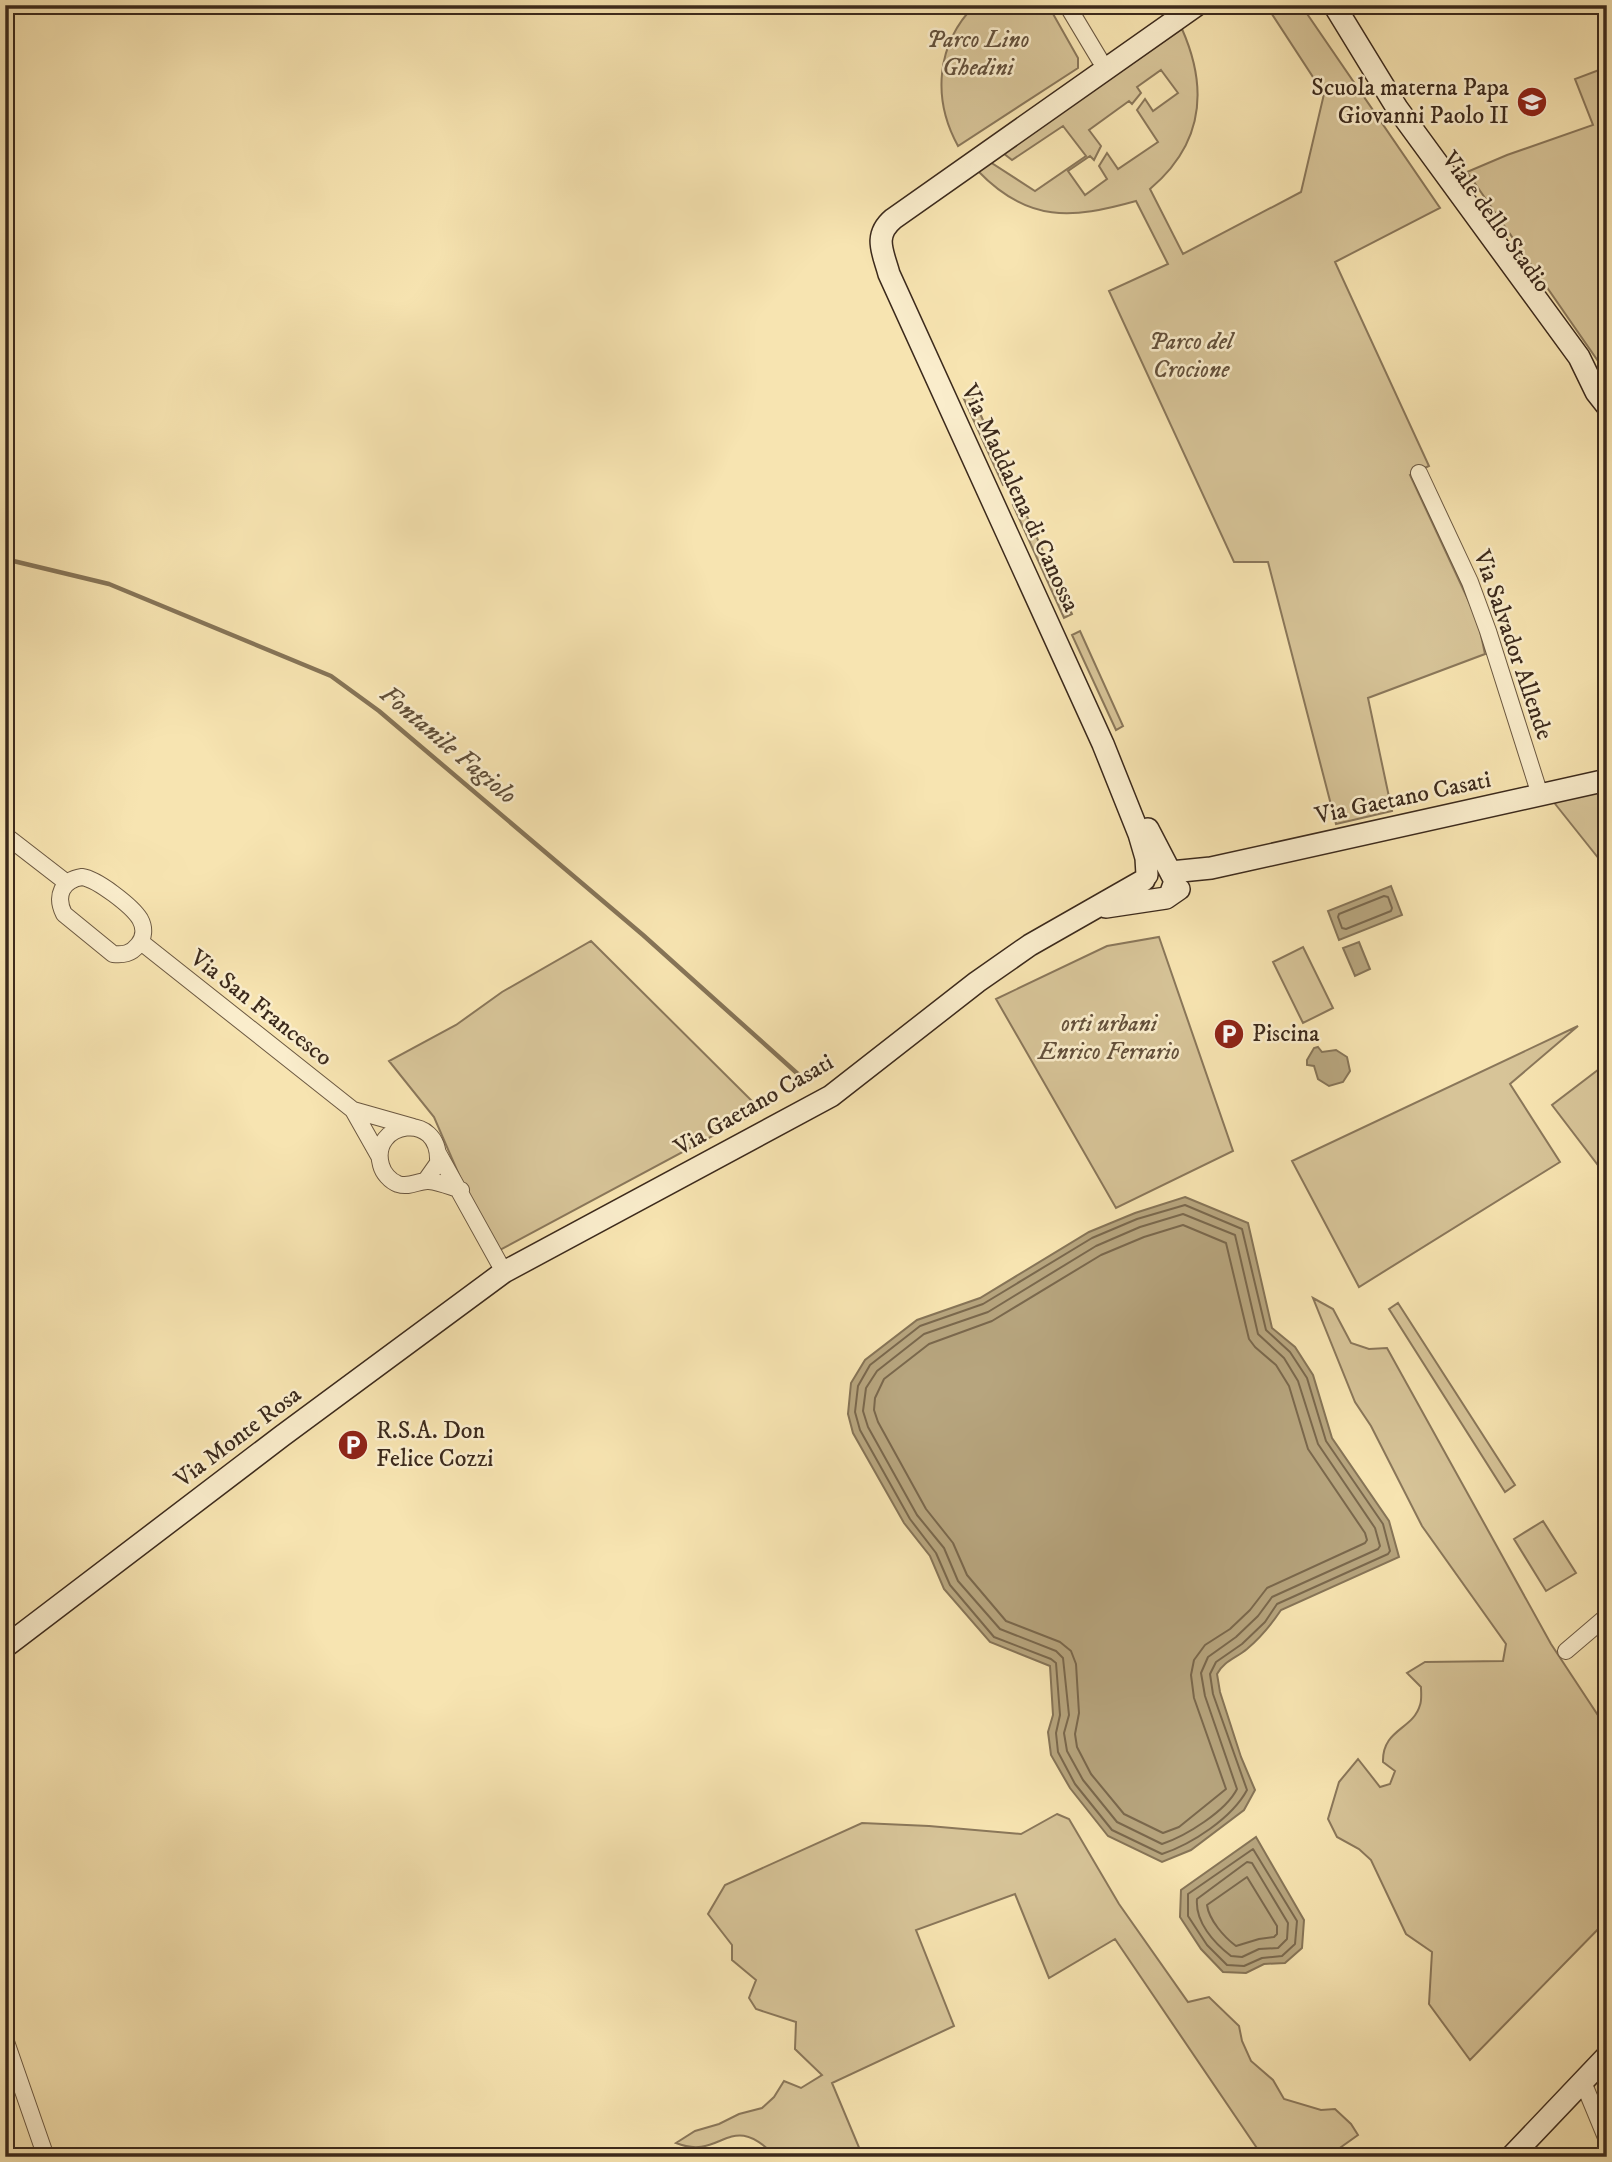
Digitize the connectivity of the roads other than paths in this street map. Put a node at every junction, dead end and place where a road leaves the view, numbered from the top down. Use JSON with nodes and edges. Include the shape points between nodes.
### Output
{"nodes":[{"id":1,"x":1067,"y":5,"type":"edge"},
{"id":2,"x":1319,"y":5,"type":"edge"},
{"id":3,"x":1334,"y":5,"type":"edge"},
{"id":4,"x":1179,"y":11,"type":"edge"},
{"id":5,"x":1108,"y":61,"type":"junction"},
{"id":6,"x":1033,"y":106,"type":"junction"},
{"id":7,"x":991,"y":150,"type":"junction"},
{"id":8,"x":926,"y":183,"type":"junction"},
{"id":9,"x":889,"y":274,"type":"junction"},
{"id":10,"x":1601,"y":399,"type":"edge"},
{"id":11,"x":1419,"y":473,"type":"dead end"},
{"id":12,"x":1607,"y":780,"type":"edge"},
{"id":13,"x":1540,"y":795,"type":"junction"},
{"id":14,"x":5,"y":835,"type":"edge"},
{"id":15,"x":1211,"y":867,"type":"junction"},
{"id":16,"x":1157,"y":874,"type":"junction"},
{"id":17,"x":67,"y":883,"type":"junction"},
{"id":18,"x":1163,"y":897,"type":"junction"},
{"id":19,"x":1084,"y":913,"type":"junction"},
{"id":20,"x":141,"y":942,"type":"junction"},
{"id":21,"x":353,"y":1110,"type":"junction"},
{"id":22,"x":413,"y":1127,"type":"junction"},
{"id":23,"x":438,"y":1153,"type":"junction"},
{"id":24,"x":379,"y":1156,"type":"junction"},
{"id":25,"x":426,"y":1180,"type":"junction"},
{"id":26,"x":461,"y":1190,"type":"junction"},
{"id":27,"x":504,"y":1272,"type":"junction"},
{"id":28,"x":1607,"y":1616,"type":"edge"},
{"id":29,"x":5,"y":1647,"type":"edge"},
{"id":30,"x":1566,"y":1651,"type":"dead end"},
{"id":31,"x":5,"y":2039,"type":"edge"},
{"id":32,"x":1607,"y":2056,"type":"edge"},
{"id":33,"x":1583,"y":2082,"type":"junction"},
{"id":34,"x":1607,"y":2140,"type":"edge"},
{"id":35,"x":46,"y":2157,"type":"edge"},
{"id":36,"x":1511,"y":2157,"type":"edge"}],
"edges":[{"from":1,"to":5,"type":"street"},
{"from":2,"to":10,"type":"street","name":"Viale dello Stadio","via":[[1395,128],[1569,367]]},
{"from":3,"to":10,"type":"street","name":"Viale dello Stadio","via":[[1397,107],[1579,357]]},
{"from":4,"to":5,"type":"street","name":"Via Maddalena di Canossa"},
{"from":4,"to":5,"type":"street","name":"Via Maddalena di Canossa","via":[[1136,48]]},
{"from":5,"to":6,"type":"street","name":"Via Maddalena di Canossa"},
{"from":5,"to":7,"type":"street","name":"Via Maddalena di Canossa"},
{"from":6,"to":7,"type":"street","via":[[1028,118],[995,141]]},
{"from":6,"to":8,"type":"street","name":"Via Maddalena di Canossa"},
{"from":7,"to":8,"type":"street","via":[[977,153],[945,176]]},
{"from":7,"to":9,"type":"street","name":"Via Maddalena di Canossa","via":[[884,227],[880,240]]},
{"from":8,"to":9,"type":"street","name":"Via Maddalena di Canossa","via":[[876,225],[872,246]]},
{"from":9,"to":16,"type":"street","name":"Via Maddalena di Canossa","via":[[1103,744],[1146,858]]},
{"from":11,"to":13,"type":"street","name":"Via Salvador Allende","via":[[1489,631]]},
{"from":12,"to":13,"type":"street","name":"Via Gaetano Casati"},
{"from":13,"to":15,"type":"street","name":"Via Gaetano Casati"},
{"from":14,"to":17,"type":"street"},
{"from":15,"to":16,"type":"street","name":"Via Gaetano Casati"},
{"from":15,"to":18,"type":"street","name":"Via Gaetano Casati"},
{"from":16,"to":18,"type":"street","via":[[1145,890]]},
{"from":16,"to":19,"type":"street","name":"Via Gaetano Casati"},
{"from":17,"to":20,"type":"street","via":[[82,877],[96,881],[141,920]]},
{"from":17,"to":20,"type":"street","via":[[60,905],[113,954],[129,953]]},
{"from":18,"to":19,"type":"street","name":"Via Gaetano Casati"},
{"from":19,"to":27,"type":"street","name":"Via Gaetano Casati","via":[[977,982],[831,1096]]},
{"from":20,"to":21,"type":"street","name":"Via San Francesco"},
{"from":21,"to":22,"type":"street","name":"Via San Francesco"},
{"from":21,"to":24,"type":"street","name":"Via San Francesco"},
{"from":22,"to":23,"type":"street","name":"Via San Francesco","via":[[432,1137]]},
{"from":22,"to":24,"type":"street","via":[[386,1137]]},
{"from":23,"to":25,"type":"street","via":[[438,1163]]},
{"from":23,"to":26,"type":"street","name":"Via San Francesco"},
{"from":24,"to":25,"type":"street","name":"Via San Francesco","via":[[384,1172],[399,1184]]},
{"from":25,"to":26,"type":"street","name":"Via San Francesco"},
{"from":26,"to":27,"type":"street","name":"Via San Francesco"},
{"from":27,"to":29,"type":"street","name":"Via Monte Rosa"},
{"from":28,"to":30,"type":"street"},
{"from":31,"to":35,"type":"street"},
{"from":32,"to":33,"type":"street"},
{"from":33,"to":34,"type":"street"},
{"from":33,"to":36,"type":"street"}]}
